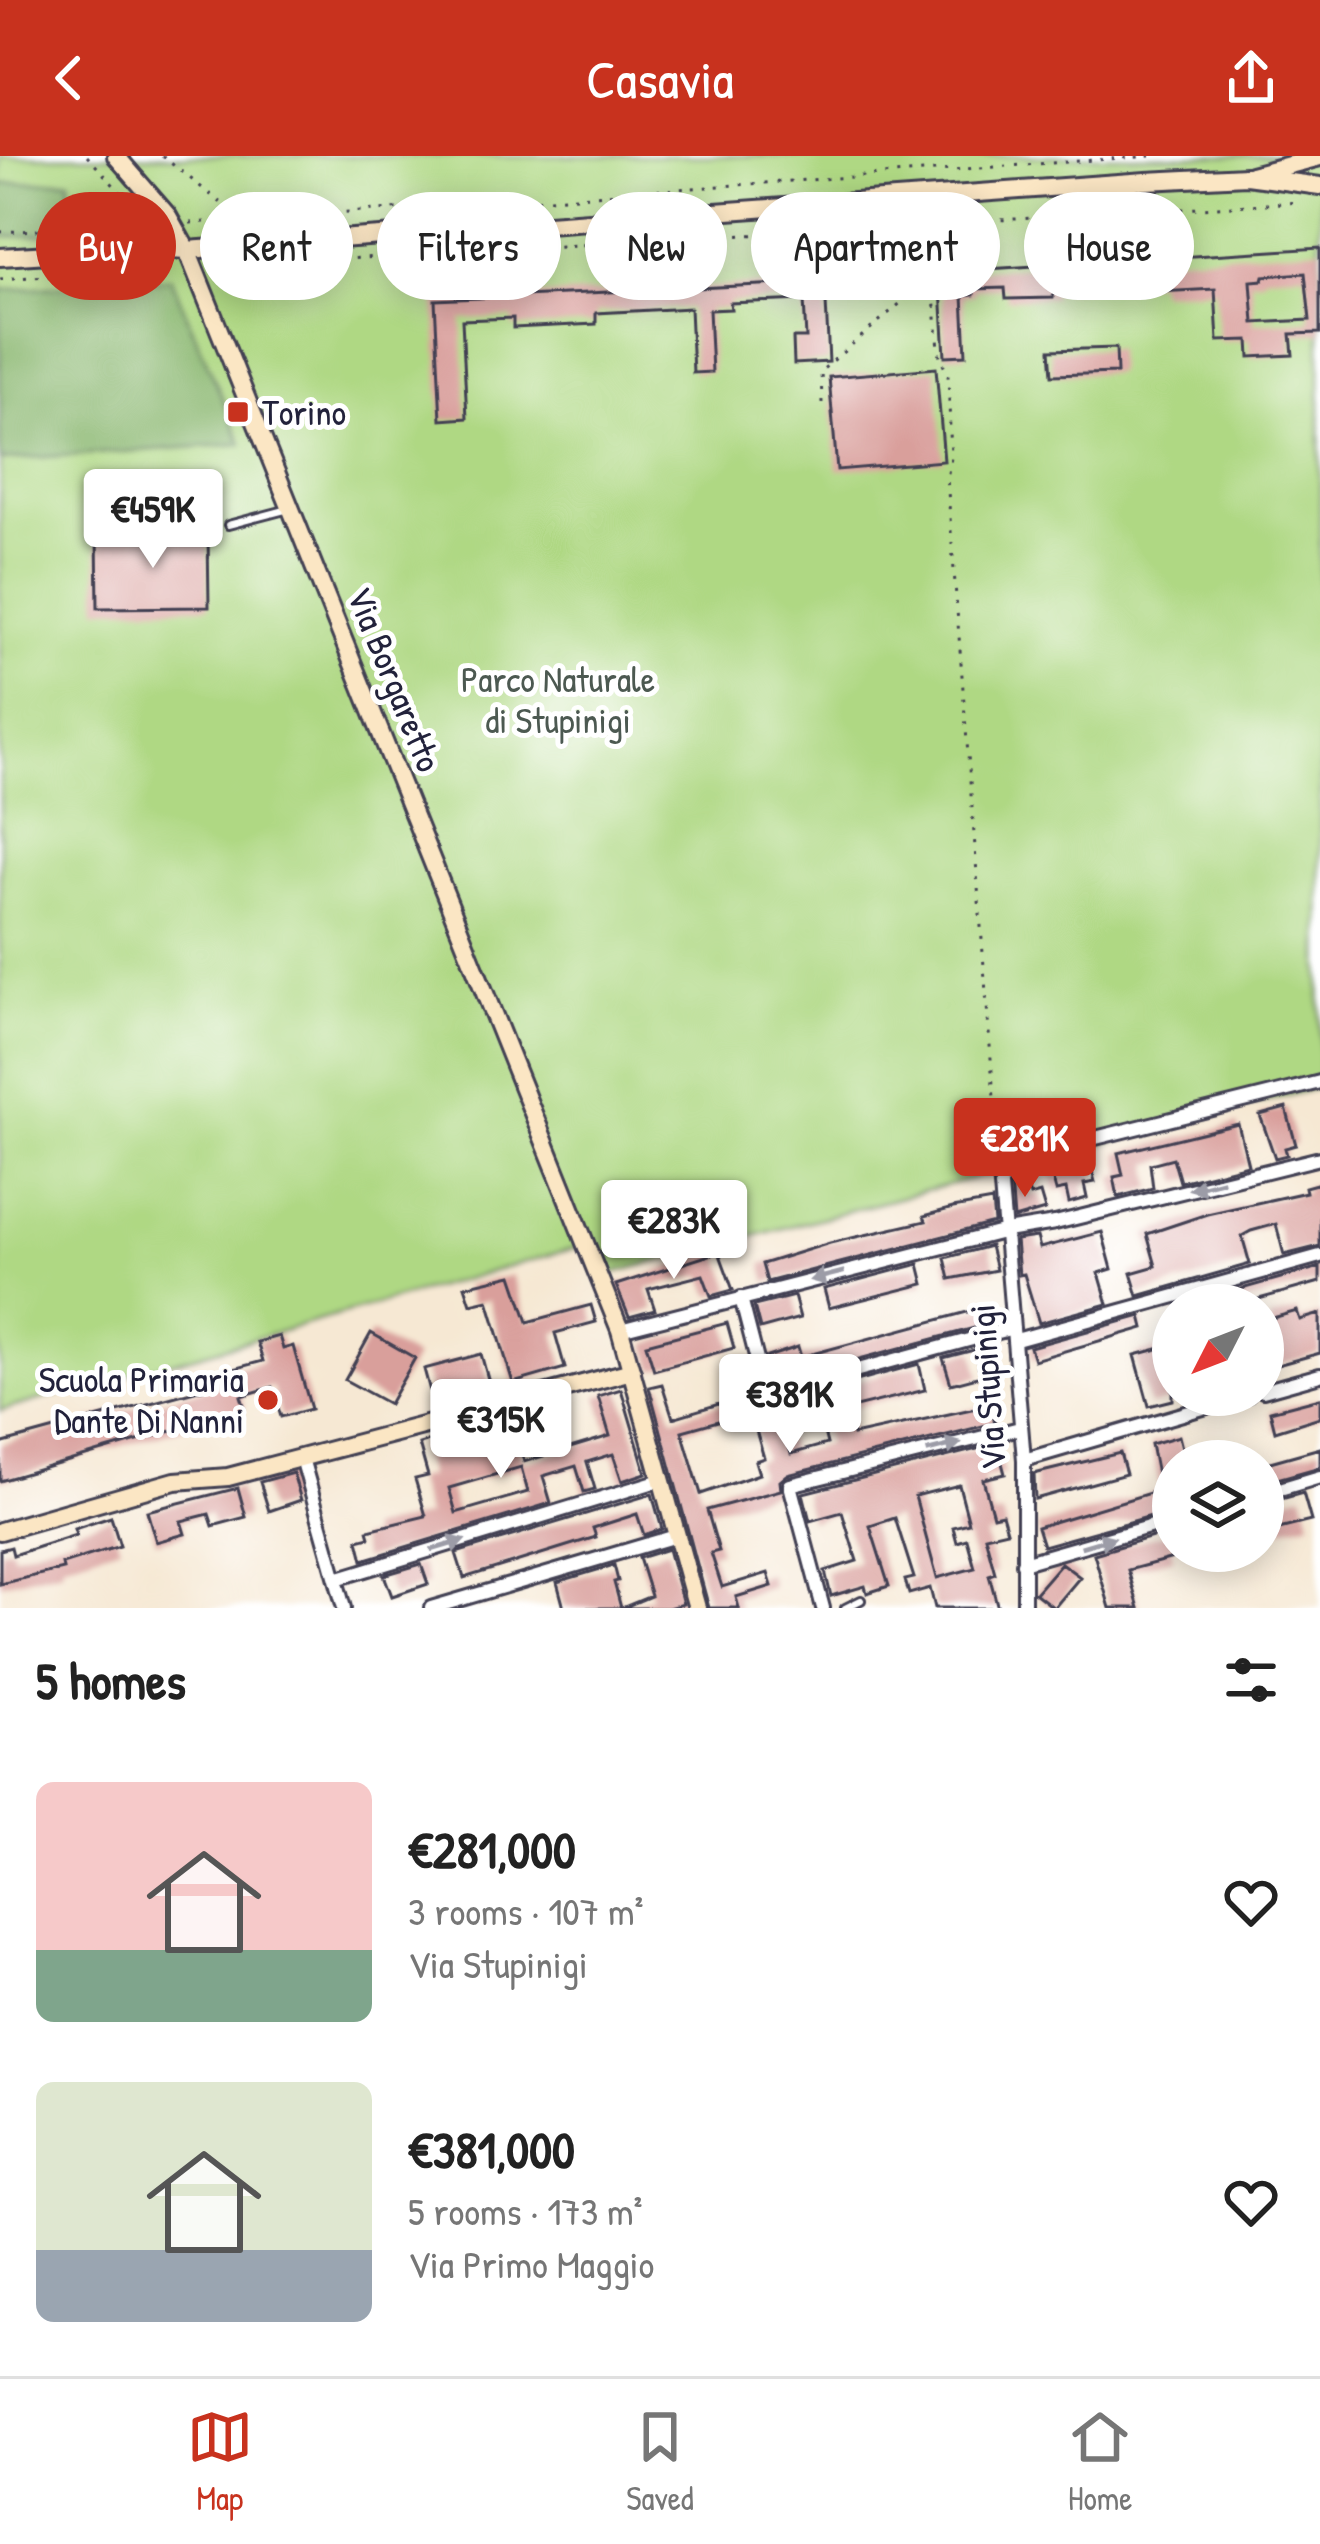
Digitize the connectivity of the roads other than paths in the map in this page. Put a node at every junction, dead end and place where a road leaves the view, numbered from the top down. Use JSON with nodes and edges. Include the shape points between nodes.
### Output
{"nodes":[{"id":1,"x":116,"y":156,"type":"edge"},
{"id":2,"x":1320,"y":157,"type":"edge"},
{"id":3,"x":1246,"y":176,"type":"junction"},
{"id":4,"x":1320,"y":186,"type":"edge"},
{"id":5,"x":0,"y":257,"type":"edge"},
{"id":6,"x":191,"y":259,"type":"junction"},
{"id":7,"x":291,"y":509,"type":"junction"},
{"id":8,"x":228,"y":525,"type":"dead end"},
{"id":9,"x":1320,"y":1082,"type":"edge"},
{"id":10,"x":1320,"y":1158,"type":"edge"},
{"id":11,"x":1006,"y":1231,"type":"junction"},
{"id":12,"x":1320,"y":1256,"type":"edge"},
{"id":13,"x":741,"y":1298,"type":"junction"},
{"id":14,"x":620,"y":1330,"type":"junction"},
{"id":15,"x":1015,"y":1334,"type":"junction"},
{"id":16,"x":632,"y":1371,"type":"junction"},
{"id":17,"x":1320,"y":1375,"type":"edge"},
{"id":18,"x":1284,"y":1385,"type":"edge"},
{"id":19,"x":1172,"y":1416,"type":"edge"},
{"id":20,"x":1020,"y":1428,"type":"junction"},
{"id":21,"x":302,"y":1458,"type":"junction"},
{"id":22,"x":1024,"y":1460,"type":"junction"},
{"id":23,"x":1320,"y":1477,"type":"edge"},
{"id":24,"x":661,"y":1480,"type":"junction"},
{"id":25,"x":1284,"y":1487,"type":"edge"},
{"id":26,"x":1152,"y":1526,"type":"edge"},
{"id":27,"x":0,"y":1531,"type":"edge"},
{"id":28,"x":676,"y":1536,"type":"junction"},
{"id":29,"x":1023,"y":1563,"type":"junction"},
{"id":30,"x":336,"y":1579,"type":"junction"},
{"id":31,"x":861,"y":1600,"type":"dead end"},
{"id":32,"x":344,"y":1608,"type":"edge"},
{"id":33,"x":431,"y":1608,"type":"edge"},
{"id":34,"x":697,"y":1608,"type":"edge"},
{"id":35,"x":823,"y":1608,"type":"edge"},
{"id":36,"x":845,"y":1608,"type":"edge"},
{"id":37,"x":1024,"y":1608,"type":"edge"}],
"edges":[{"from":1,"to":6,"type":"street","name":"Via Borgaretto"},
{"from":2,"to":3,"type":"street"},
{"from":3,"to":4,"type":"street"},
{"from":3,"to":6,"type":"street"},
{"from":5,"to":6,"type":"street","via":[[150,248]]},
{"from":6,"to":7,"type":"street","name":"Via Borgaretto"},
{"from":7,"to":8,"type":"lane"},
{"from":7,"to":14,"type":"street","name":"Via Borgaretto"},
{"from":9,"to":11,"type":"street","name":"Via Stupinigi","via":[[999,1162]]},
{"from":10,"to":11,"type":"street","one_way":true},
{"from":11,"to":13,"type":"street","one_way":true},
{"from":11,"to":15,"type":"street","name":"Via Stupinigi"},
{"from":12,"to":15,"type":"street"},
{"from":13,"to":14,"type":"street"},
{"from":13,"to":15,"type":"street","via":[[766,1395]]},
{"from":14,"to":16,"type":"street","name":"Via Borgaretto"},
{"from":15,"to":20,"type":"street","name":"Via Stupinigi"},
{"from":16,"to":21,"type":"street"},
{"from":16,"to":24,"type":"street","name":"Via Borgaretto"},
{"from":17,"to":18,"type":"street"},
{"from":19,"to":22,"type":"street"},
{"from":20,"to":22,"type":"street","name":"Via Stupinigi"},
{"from":35,"to":20,"type":"street","one_way":true,"via":[[790,1485]]},
{"from":21,"to":27,"type":"street","via":[[175,1481]]},
{"from":21,"to":30,"type":"street"},
{"from":22,"to":29,"type":"street","name":"Via Stupinigi"},
{"from":23,"to":25,"type":"street"},
{"from":24,"to":28,"type":"street","name":"Via Borgaretto"},
{"from":30,"to":24,"type":"street","one_way":true},
{"from":29,"to":26,"type":"street","one_way":true},
{"from":28,"to":33,"type":"street"},
{"from":28,"to":34,"type":"street","name":"Via Borgaretto"},
{"from":29,"to":37,"type":"street","name":"Via Stupinigi"},
{"from":30,"to":32,"type":"street"},
{"from":31,"to":36,"type":"lane"}]}
